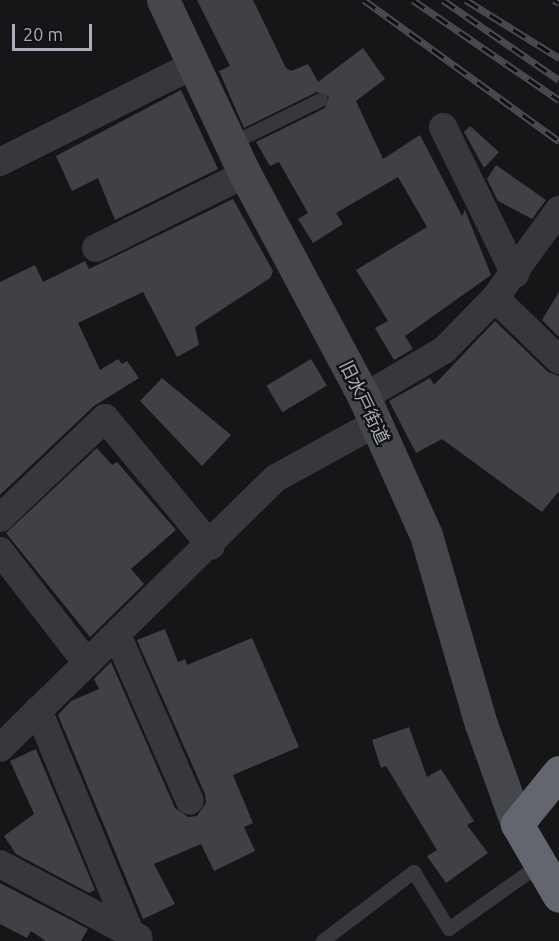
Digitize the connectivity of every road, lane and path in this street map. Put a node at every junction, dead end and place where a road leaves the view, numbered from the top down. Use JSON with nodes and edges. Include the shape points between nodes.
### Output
{"nodes":[{"id":1,"x":163,"y":0,"type":"edge"},
{"id":2,"x":194,"y":65,"type":"junction"},
{"id":3,"x":321,"y":100,"type":"dead end"},
{"id":4,"x":443,"y":127,"type":"dead end"},
{"id":5,"x":231,"y":144,"type":"junction"},
{"id":6,"x":0,"y":162,"type":"edge"},
{"id":7,"x":245,"y":174,"type":"junction"},
{"id":8,"x":559,"y":210,"type":"edge"},
{"id":9,"x":96,"y":248,"type":"dead end"},
{"id":10,"x":515,"y":274,"type":"junction"},
{"id":11,"x":495,"y":298,"type":"junction"},
{"id":12,"x":559,"y":360,"type":"edge"},
{"id":13,"x":370,"y":410,"type":"junction"},
{"id":14,"x":0,"y":518,"type":"edge"},
{"id":15,"x":211,"y":546,"type":"junction"},
{"id":16,"x":0,"y":551,"type":"edge"},
{"id":17,"x":117,"y":635,"type":"junction"},
{"id":18,"x":87,"y":663,"type":"junction"},
{"id":19,"x":38,"y":710,"type":"junction"},
{"id":20,"x":0,"y":748,"type":"edge"},
{"id":21,"x":559,"y":772,"type":"edge"},
{"id":22,"x":190,"y":801,"type":"dead end"},
{"id":23,"x":518,"y":824,"type":"junction"},
{"id":24,"x":0,"y":864,"type":"edge"},
{"id":25,"x":538,"y":866,"type":"junction"},
{"id":26,"x":559,"y":896,"type":"edge"},
{"id":27,"x":453,"y":935,"type":"edge"},
{"id":28,"x":130,"y":936,"type":"edge"},
{"id":29,"x":323,"y":941,"type":"edge"}],
"edges":[{"from":1,"to":2,"type":"street","name":"旧水戸街道"},
{"from":2,"to":5,"type":"street","name":"旧水戸街道"},
{"from":2,"to":6,"type":"street"},
{"from":3,"to":5,"type":"lane"},
{"from":4,"to":10,"type":"street"},
{"from":5,"to":7,"type":"street","name":"旧水戸街道"},
{"from":7,"to":9,"type":"street"},
{"from":7,"to":13,"type":"street","name":"旧水戸街道"},
{"from":8,"to":10,"type":"street"},
{"from":10,"to":11,"type":"street"},
{"from":11,"to":12,"type":"street"},
{"from":11,"to":13,"type":"street","via":[[444,350]]},
{"from":13,"to":15,"type":"street","via":[[276,478]]},
{"from":13,"to":23,"type":"street","name":"旧水戸街道","via":[[426,535],[481,724]]},
{"from":14,"to":15,"type":"street","via":[[105,418]]},
{"from":15,"to":17,"type":"street"},
{"from":16,"to":18,"type":"street"},
{"from":17,"to":18,"type":"street"},
{"from":17,"to":22,"type":"street"},
{"from":18,"to":19,"type":"street"},
{"from":19,"to":20,"type":"street"},
{"from":19,"to":28,"type":"street"},
{"from":21,"to":23,"type":"highway"},
{"from":23,"to":25,"type":"highway"},
{"from":24,"to":28,"type":"street"},
{"from":25,"to":26,"type":"highway"},
{"from":25,"to":27,"type":"lane"},
{"from":27,"to":29,"type":"lane","via":[[414,872]]}]}
